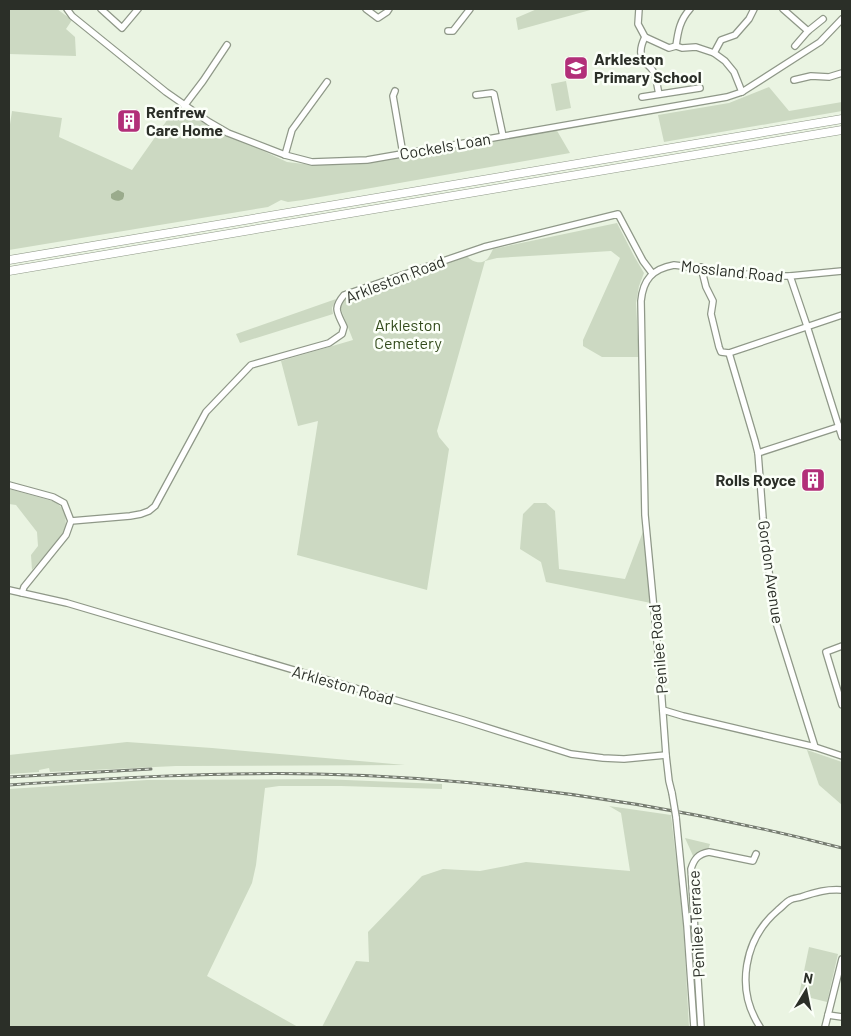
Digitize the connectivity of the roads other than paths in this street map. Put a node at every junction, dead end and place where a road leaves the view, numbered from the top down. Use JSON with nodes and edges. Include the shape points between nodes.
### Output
{"nodes":[{"id":1,"x":67,"y":9,"type":"edge"},
{"id":2,"x":101,"y":9,"type":"edge"},
{"id":3,"x":138,"y":9,"type":"edge"},
{"id":4,"x":366,"y":9,"type":"edge"},
{"id":5,"x":389,"y":9,"type":"edge"},
{"id":6,"x":470,"y":9,"type":"edge"},
{"id":7,"x":638,"y":9,"type":"edge"},
{"id":8,"x":690,"y":9,"type":"edge"},
{"id":9,"x":754,"y":9,"type":"edge"},
{"id":10,"x":783,"y":9,"type":"edge"},
{"id":11,"x":823,"y":19,"type":"dead end"},
{"id":12,"x":842,"y":19,"type":"edge"},
{"id":13,"x":448,"y":31,"type":"dead end"},
{"id":14,"x":808,"y":31,"type":"junction"},
{"id":15,"x":645,"y":37,"type":"junction"},
{"id":16,"x":227,"y":45,"type":"dead end"},
{"id":17,"x":676,"y":46,"type":"junction"},
{"id":18,"x":795,"y":46,"type":"dead end"},
{"id":19,"x":714,"y":53,"type":"junction"},
{"id":20,"x":842,"y":73,"type":"edge"},
{"id":21,"x":794,"y":80,"type":"dead end"},
{"id":22,"x":327,"y":82,"type":"dead end"},
{"id":23,"x":700,"y":88,"type":"dead end"},
{"id":24,"x":395,"y":91,"type":"dead end"},
{"id":25,"x":742,"y":92,"type":"junction"},
{"id":26,"x":659,"y":94,"type":"junction"},
{"id":27,"x":476,"y":95,"type":"dead end"},
{"id":28,"x":642,"y":97,"type":"dead end"},
{"id":29,"x":184,"y":106,"type":"junction"},
{"id":30,"x":842,"y":119,"type":"edge"},
{"id":31,"x":842,"y":130,"type":"edge"},
{"id":32,"x":503,"y":136,"type":"junction"},
{"id":33,"x":403,"y":154,"type":"junction"},
{"id":34,"x":285,"y":156,"type":"junction"},
{"id":35,"x":9,"y":260,"type":"edge"},
{"id":36,"x":700,"y":267,"type":"junction"},
{"id":37,"x":9,"y":271,"type":"edge"},
{"id":38,"x":842,"y":271,"type":"edge"},
{"id":39,"x":652,"y":273,"type":"junction"},
{"id":40,"x":790,"y":276,"type":"junction"},
{"id":41,"x":842,"y":315,"type":"edge"},
{"id":42,"x":807,"y":326,"type":"junction"},
{"id":43,"x":729,"y":353,"type":"junction"},
{"id":44,"x":840,"y":426,"type":"edge"},
{"id":45,"x":842,"y":437,"type":"edge"},
{"id":46,"x":758,"y":453,"type":"junction"},
{"id":47,"x":9,"y":485,"type":"edge"},
{"id":48,"x":71,"y":521,"type":"junction"},
{"id":49,"x":9,"y":590,"type":"edge"},
{"id":50,"x":22,"y":593,"type":"junction"},
{"id":51,"x":842,"y":646,"type":"edge"},
{"id":52,"x":842,"y":704,"type":"edge"},
{"id":53,"x":663,"y":710,"type":"junction"},
{"id":54,"x":815,"y":747,"type":"junction"},
{"id":55,"x":666,"y":755,"type":"junction"},
{"id":56,"x":842,"y":756,"type":"edge"},
{"id":57,"x":756,"y":854,"type":"dead end"},
{"id":58,"x":842,"y":890,"type":"edge"},
{"id":59,"x":842,"y":959,"type":"edge"},
{"id":60,"x":828,"y":1015,"type":"junction"},
{"id":61,"x":842,"y":1018,"type":"edge"},
{"id":62,"x":694,"y":1027,"type":"edge"},
{"id":63,"x":701,"y":1027,"type":"edge"},
{"id":64,"x":760,"y":1027,"type":"edge"},
{"id":65,"x":825,"y":1027,"type":"edge"}],
"edges":[{"from":1,"to":29,"type":"street","name":"Cockels Loan"},
{"from":2,"to":3,"type":"street","via":[[122,28]]},
{"from":4,"to":5,"type":"street","via":[[378,18]]},
{"from":6,"to":13,"type":"street","via":[[453,31]]},
{"from":7,"to":15,"type":"street","via":[[638,24]]},
{"from":8,"to":17,"type":"street","via":[[679,26]]},
{"from":9,"to":19,"type":"street","via":[[735,35],[721,40]]},
{"from":10,"to":14,"type":"street"},
{"from":11,"to":14,"type":"street"},
{"from":12,"to":25,"type":"street","name":"Cockels Loan","via":[[820,42]]},
{"from":14,"to":18,"type":"street"},
{"from":15,"to":17,"type":"street","via":[[669,48]]},
{"from":15,"to":26,"type":"street","via":[[640,53],[655,74]]},
{"from":16,"to":29,"type":"street"},
{"from":17,"to":19,"type":"street","via":[[696,47]]},
{"from":19,"to":25,"type":"street","via":[[734,72]]},
{"from":20,"to":21,"type":"street"},
{"from":22,"to":34,"type":"street","via":[[292,130]]},
{"from":23,"to":26,"type":"street"},
{"from":24,"to":33,"type":"street","via":[[393,96]]},
{"from":25,"to":32,"type":"street","name":"Cockels Loan"},
{"from":26,"to":28,"type":"street"},
{"from":27,"to":32,"type":"street","via":[[494,94]]},
{"from":29,"to":34,"type":"street","name":"Cockels Loan","via":[[228,133]]},
{"from":30,"to":35,"type":"highway"},
{"from":31,"to":37,"type":"highway"},
{"from":32,"to":33,"type":"street","name":"Cockels Loan"},
{"from":33,"to":34,"type":"street","name":"Cockels Loan","via":[[367,160],[312,162]]},
{"from":36,"to":39,"type":"street","name":"Mossland Road","via":[[674,265]]},
{"from":36,"to":40,"type":"street","name":"Mossland Road","via":[[760,276]]},
{"from":36,"to":43,"type":"street","name":"Gordon Avenue","via":[[712,301],[711,314],[719,347],[721,352]]},
{"from":38,"to":40,"type":"street","name":"Mossland Road"},
{"from":39,"to":48,"type":"street","name":"Arkleston Road","via":[[618,214],[484,247],[344,295],[338,302],[337,311],[344,327],[342,334],[329,342],[251,365],[206,412],[155,506],[149,511],[130,516]]},
{"from":39,"to":53,"type":"street","name":"Penilee Road","via":[[642,290],[641,301],[643,464]]},
{"from":40,"to":42,"type":"street"},
{"from":41,"to":42,"type":"street"},
{"from":42,"to":43,"type":"street"},
{"from":42,"to":44,"type":"street"},
{"from":43,"to":46,"type":"street","name":"Gordon Avenue"},
{"from":44,"to":45,"type":"street"},
{"from":44,"to":46,"type":"street"},
{"from":46,"to":54,"type":"street","name":"Gordon Avenue","via":[[774,616]]},
{"from":47,"to":48,"type":"street","via":[[53,497],[64,504]]},
{"from":48,"to":50,"type":"street","via":[[66,535]]},
{"from":49,"to":50,"type":"street","name":"Arkleston Road"},
{"from":50,"to":55,"type":"street","name":"Arkleston Road","via":[[571,754],[604,758]]},
{"from":51,"to":52,"type":"street","via":[[826,652]]},
{"from":53,"to":54,"type":"street"},
{"from":53,"to":55,"type":"street","name":"Penilee Road"},
{"from":54,"to":56,"type":"street"},
{"from":55,"to":62,"type":"street","name":"Penilee Road","bridge":true,"via":[[688,926]]},
{"from":57,"to":63,"type":"street","name":"Penilee Terrace","via":[[753,861],[709,852],[693,862]]},
{"from":58,"to":64,"type":"street","via":[[827,890],[790,900],[768,918],[754,940],[745,984],[747,998]]},
{"from":59,"to":60,"type":"street"},
{"from":60,"to":61,"type":"street"},
{"from":60,"to":65,"type":"street"}]}
